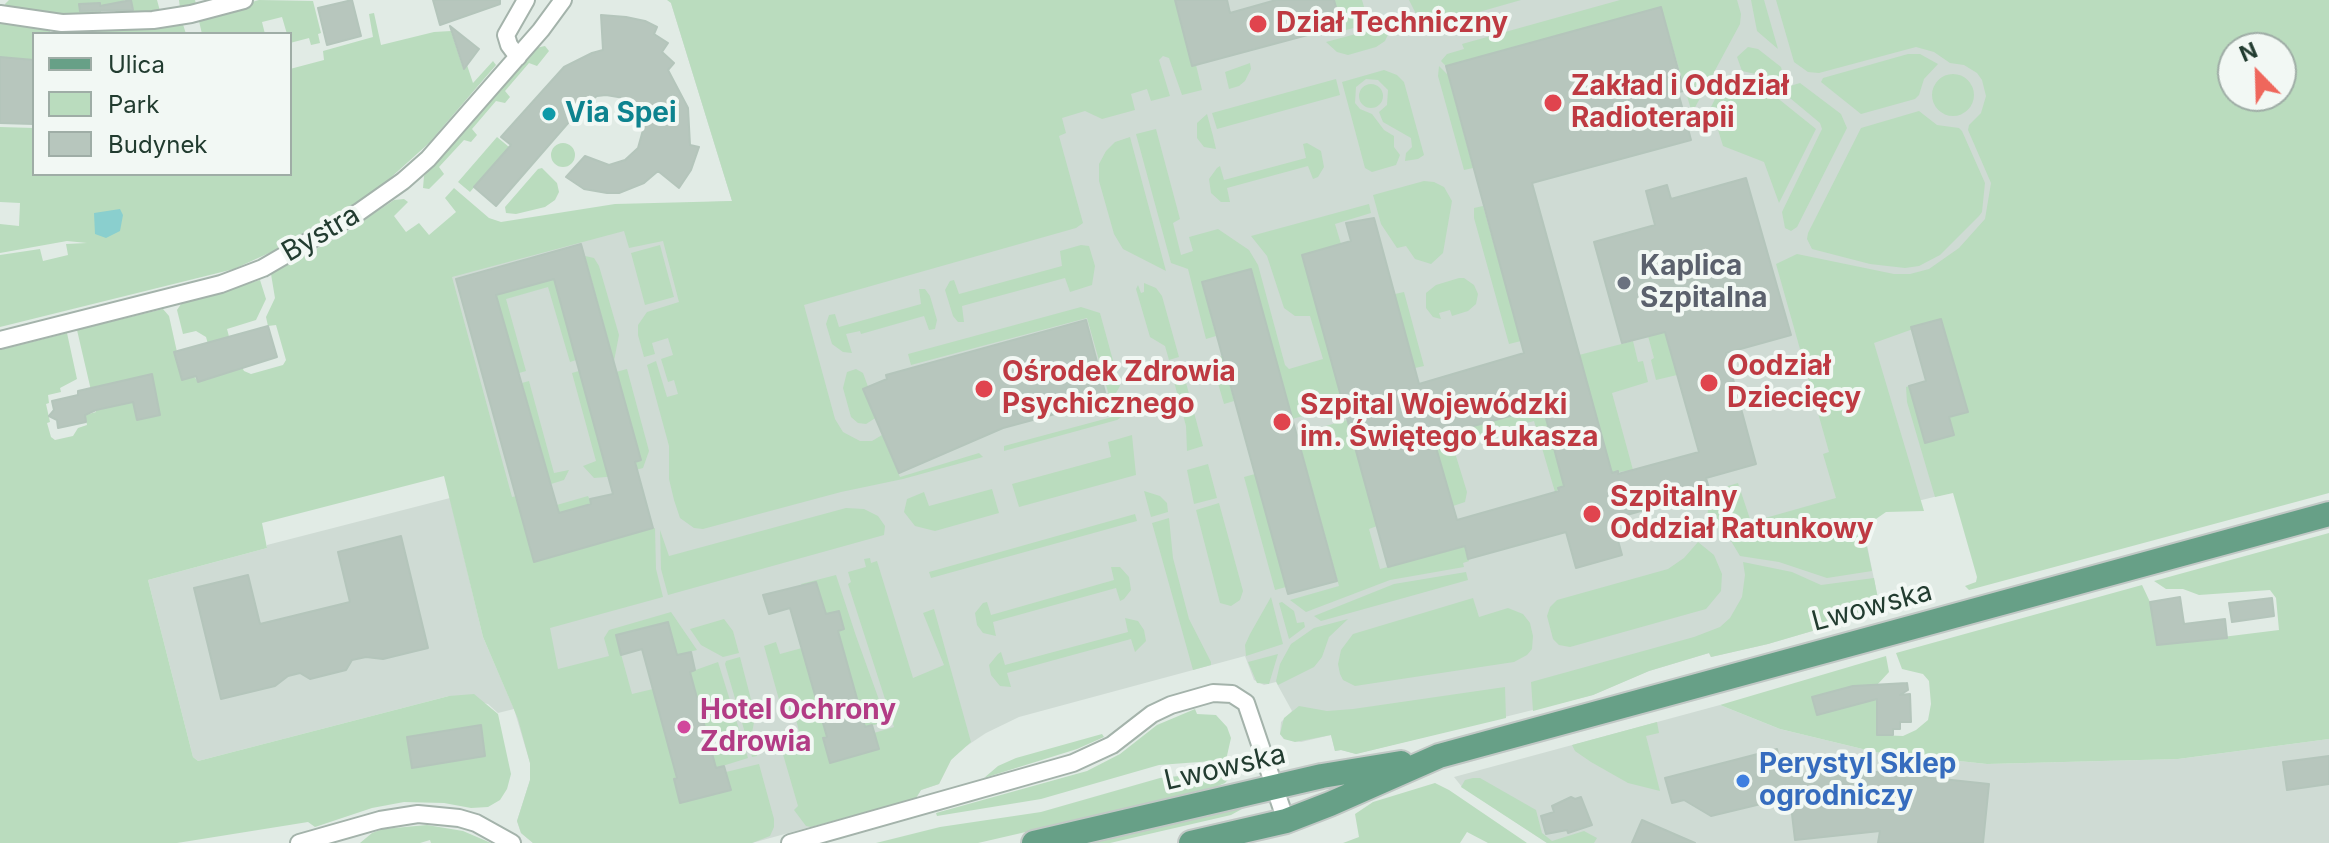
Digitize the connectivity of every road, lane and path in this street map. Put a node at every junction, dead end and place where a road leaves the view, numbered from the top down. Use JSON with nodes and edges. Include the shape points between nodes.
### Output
{"nodes":[{"id":1,"x":244,"y":0,"type":"edge"},
{"id":2,"x":526,"y":0,"type":"edge"},
{"id":3,"x":563,"y":0,"type":"edge"},
{"id":4,"x":0,"y":14,"type":"edge"},
{"id":5,"x":518,"y":57,"type":"junction"},
{"id":6,"x":0,"y":340,"type":"edge"},
{"id":7,"x":2329,"y":514,"type":"edge"},
{"id":8,"x":1431,"y":758,"type":"junction"},
{"id":9,"x":1277,"y":787,"type":"junction"},
{"id":10,"x":1286,"y":821,"type":"junction"},
{"id":11,"x":299,"y":843,"type":"edge"},
{"id":12,"x":512,"y":843,"type":"edge"},
{"id":13,"x":790,"y":843,"type":"edge"},
{"id":14,"x":1034,"y":843,"type":"edge"},
{"id":15,"x":1191,"y":843,"type":"edge"}],
"edges":[{"from":1,"to":4,"type":"street","via":[[153,20],[62,23]]},
{"from":2,"to":5,"type":"street","via":[[506,35]]},
{"from":3,"to":5,"type":"street","name":"Bystra"},
{"from":5,"to":6,"type":"street","name":"Bystra","via":[[403,181],[274,261],[221,284]]},
{"from":7,"to":8,"type":"main road","name":"Lwowska"},
{"from":8,"to":9,"type":"main road","name":"Lwowska"},
{"from":8,"to":10,"type":"main road","name":"Lwowska"},
{"from":9,"to":10,"type":"street"},
{"from":9,"to":13,"type":"street","via":[[1246,703],[1232,694],[1213,693],[1152,714],[1112,745],[1073,763]]},
{"from":9,"to":14,"type":"main road","name":"Lwowska"},
{"from":10,"to":15,"type":"main road","name":"Lwowska"},
{"from":11,"to":12,"type":"street","via":[[418,814],[476,823]]}]}
